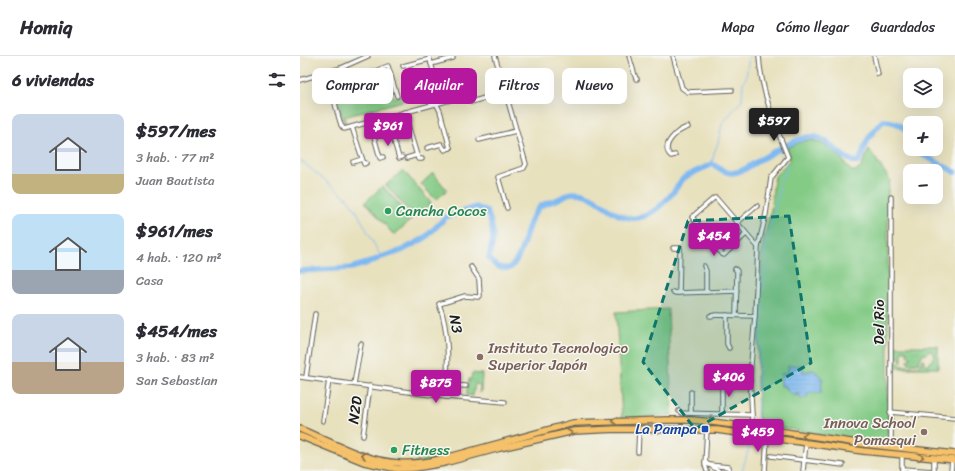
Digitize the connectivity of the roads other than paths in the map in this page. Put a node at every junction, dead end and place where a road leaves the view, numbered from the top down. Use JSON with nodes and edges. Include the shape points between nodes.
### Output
{"nodes":[{"id":1,"x":368,"y":56,"type":"edge"},
{"id":2,"x":495,"y":56,"type":"edge"},
{"id":3,"x":629,"y":56,"type":"edge"},
{"id":4,"x":673,"y":56,"type":"edge"},
{"id":5,"x":759,"y":56,"type":"edge"},
{"id":6,"x":874,"y":56,"type":"edge"},
{"id":7,"x":429,"y":58,"type":"edge"},
{"id":8,"x":453,"y":58,"type":"dead end"},
{"id":9,"x":431,"y":64,"type":"junction"},
{"id":10,"x":403,"y":66,"type":"dead end"},
{"id":11,"x":342,"y":68,"type":"edge"},
{"id":12,"x":432,"y":68,"type":"edge"},
{"id":13,"x":498,"y":68,"type":"edge"},
{"id":14,"x":878,"y":74,"type":"dead end"},
{"id":15,"x":312,"y":77,"type":"edge"},
{"id":16,"x":636,"y":79,"type":"dead end"},
{"id":17,"x":300,"y":80,"type":"edge"},
{"id":18,"x":393,"y":81,"type":"edge"},
{"id":19,"x":732,"y":90,"type":"dead end"},
{"id":20,"x":398,"y":96,"type":"dead end"},
{"id":21,"x":336,"y":104,"type":"edge"},
{"id":22,"x":434,"y":104,"type":"edge"},
{"id":23,"x":438,"y":104,"type":"edge"},
{"id":24,"x":508,"y":104,"type":"edge"},
{"id":25,"x":404,"y":112,"type":"junction"},
{"id":26,"x":387,"y":117,"type":"junction"},
{"id":27,"x":370,"y":122,"type":"junction"},
{"id":28,"x":688,"y":126,"type":"dead end"},
{"id":29,"x":352,"y":127,"type":"junction"},
{"id":30,"x":516,"y":131,"type":"junction"},
{"id":31,"x":479,"y":140,"type":"dead end"},
{"id":32,"x":427,"y":148,"type":"dead end"},
{"id":33,"x":417,"y":155,"type":"junction"},
{"id":34,"x":675,"y":155,"type":"dead end"},
{"id":35,"x":383,"y":157,"type":"dead end"},
{"id":36,"x":362,"y":159,"type":"junction"},
{"id":37,"x":422,"y":159,"type":"dead end"},
{"id":38,"x":353,"y":162,"type":"dead end"},
{"id":39,"x":366,"y":163,"type":"dead end"},
{"id":40,"x":892,"y":197,"type":"dead end"},
{"id":41,"x":757,"y":206,"type":"dead end"},
{"id":42,"x":507,"y":208,"type":"dead end"},
{"id":43,"x":737,"y":224,"type":"junction"},
{"id":44,"x":746,"y":234,"type":"junction"},
{"id":45,"x":758,"y":247,"type":"junction"},
{"id":46,"x":673,"y":248,"type":"dead end"},
{"id":47,"x":704,"y":266,"type":"dead end"},
{"id":48,"x":471,"y":267,"type":"dead end"},
{"id":49,"x":736,"y":268,"type":"dead end"},
{"id":50,"x":737,"y":291,"type":"junction"},
{"id":51,"x":673,"y":292,"type":"dead end"},
{"id":52,"x":706,"y":292,"type":"junction"},
{"id":53,"x":679,"y":293,"type":"junction"},
{"id":54,"x":315,"y":314,"type":"dead end"},
{"id":55,"x":727,"y":315,"type":"junction"},
{"id":56,"x":736,"y":315,"type":"junction"},
{"id":57,"x":710,"y":316,"type":"dead end"},
{"id":58,"x":755,"y":316,"type":"junction"},
{"id":59,"x":361,"y":344,"type":"dead end"},
{"id":60,"x":729,"y":348,"type":"dead end"},
{"id":61,"x":300,"y":376,"type":"edge"},
{"id":62,"x":306,"y":378,"type":"junction"},
{"id":63,"x":329,"y":380,"type":"junction"},
{"id":64,"x":722,"y":382,"type":"dead end"},
{"id":65,"x":354,"y":384,"type":"junction"},
{"id":66,"x":446,"y":385,"type":"junction"},
{"id":67,"x":370,"y":386,"type":"junction"},
{"id":68,"x":466,"y":386,"type":"dead end"},
{"id":69,"x":691,"y":392,"type":"dead end"},
{"id":70,"x":446,"y":397,"type":"junction"},
{"id":71,"x":505,"y":402,"type":"dead end"},
{"id":72,"x":679,"y":411,"type":"dead end"},
{"id":73,"x":890,"y":412,"type":"junction"},
{"id":74,"x":691,"y":413,"type":"junction"},
{"id":75,"x":722,"y":414,"type":"junction"},
{"id":76,"x":752,"y":414,"type":"junction"},
{"id":77,"x":955,"y":418,"type":"edge"},
{"id":78,"x":323,"y":421,"type":"dead end"},
{"id":79,"x":751,"y":427,"type":"junction"},
{"id":80,"x":300,"y":429,"type":"edge"},
{"id":81,"x":638,"y":429,"type":"junction"},
{"id":82,"x":707,"y":429,"type":"junction"},
{"id":83,"x":364,"y":436,"type":"dead end"},
{"id":84,"x":302,"y":437,"type":"edge"},
{"id":85,"x":767,"y":437,"type":"junction"},
{"id":86,"x":806,"y":443,"type":"junction"},
{"id":87,"x":891,"y":447,"type":"junction"},
{"id":88,"x":638,"y":452,"type":"dead end"},
{"id":89,"x":955,"y":454,"type":"edge"},
{"id":90,"x":902,"y":455,"type":"junction"},
{"id":91,"x":770,"y":456,"type":"dead end"},
{"id":92,"x":934,"y":458,"type":"junction"},
{"id":93,"x":954,"y":460,"type":"edge"},
{"id":94,"x":804,"y":461,"type":"junction"},
{"id":95,"x":705,"y":462,"type":"junction"},
{"id":96,"x":709,"y":465,"type":"junction"},
{"id":97,"x":843,"y":466,"type":"dead end"},
{"id":98,"x":902,"y":470,"type":"edge"},
{"id":99,"x":707,"y":471,"type":"edge"},
{"id":100,"x":719,"y":471,"type":"edge"},
{"id":101,"x":728,"y":471,"type":"edge"},
{"id":102,"x":765,"y":471,"type":"edge"},
{"id":103,"x":803,"y":471,"type":"edge"},
{"id":104,"x":934,"y":471,"type":"edge"},
{"id":105,"x":951,"y":471,"type":"edge"}],
"edges":[{"from":1,"to":11,"type":"street"},
{"from":2,"to":13,"type":"street"},
{"from":3,"to":16,"type":"street"},
{"from":4,"to":19,"type":"street","via":[[685,91]]},
{"from":5,"to":45,"type":"street","via":[[763,85],[788,157],[770,178],[766,214]]},
{"from":6,"to":14,"type":"street"},
{"from":7,"to":9,"type":"street"},
{"from":7,"to":10,"type":"street"},
{"from":8,"to":9,"type":"street"},
{"from":9,"to":12,"type":"street"},
{"from":15,"to":17,"type":"street"},
{"from":18,"to":20,"type":"street"},
{"from":21,"to":29,"type":"street","via":[[342,128]]},
{"from":22,"to":25,"type":"street"},
{"from":23,"to":32,"type":"street","via":[[450,148],[446,150],[441,144]]},
{"from":24,"to":30,"type":"street"},
{"from":25,"to":26,"type":"street"},
{"from":25,"to":33,"type":"street"},
{"from":26,"to":27,"type":"street"},
{"from":26,"to":33,"type":"street","via":[[399,158]]},
{"from":27,"to":29,"type":"street"},
{"from":27,"to":35,"type":"street","via":[[380,158]]},
{"from":28,"to":34,"type":"street","via":[[668,143],[669,154]]},
{"from":29,"to":36,"type":"street"},
{"from":30,"to":31,"type":"street"},
{"from":30,"to":42,"type":"street","via":[[526,165],[524,168],[498,176]]},
{"from":33,"to":37,"type":"street","via":[[418,160]]},
{"from":36,"to":38,"type":"street"},
{"from":36,"to":39,"type":"street","via":[[364,164]]},
{"from":40,"to":73,"type":"street","name":"Del Rio"},
{"from":41,"to":43,"type":"street"},
{"from":43,"to":44,"type":"street"},
{"from":43,"to":44,"type":"street","via":[[716,198],[692,217],[724,255]]},
{"from":44,"to":45,"type":"street"},
{"from":45,"to":58,"type":"street"},
{"from":46,"to":53,"type":"street","via":[[680,248]]},
{"from":47,"to":52,"type":"street"},
{"from":48,"to":66,"type":"street","name":"N3","via":[[479,279],[480,296],[465,296],[439,304],[446,330]]},
{"from":49,"to":50,"type":"street"},
{"from":50,"to":52,"type":"street"},
{"from":50,"to":56,"type":"street"},
{"from":51,"to":53,"type":"street"},
{"from":52,"to":53,"type":"street"},
{"from":54,"to":62,"type":"street"},
{"from":55,"to":56,"type":"street"},
{"from":55,"to":57,"type":"street"},
{"from":55,"to":60,"type":"street"},
{"from":56,"to":58,"type":"street"},
{"from":58,"to":76,"type":"street","via":[[750,376]]},
{"from":59,"to":65,"type":"street"},
{"from":61,"to":62,"type":"street"},
{"from":62,"to":63,"type":"street"},
{"from":63,"to":65,"type":"street"},
{"from":63,"to":78,"type":"street"},
{"from":64,"to":75,"type":"street"},
{"from":65,"to":67,"type":"street"},
{"from":66,"to":68,"type":"street"},
{"from":66,"to":70,"type":"street","name":"N3"},
{"from":67,"to":70,"type":"street"},
{"from":67,"to":83,"type":"street","name":"N2D"},
{"from":69,"to":74,"type":"street"},
{"from":70,"to":71,"type":"street"},
{"from":72,"to":74,"type":"street"},
{"from":73,"to":77,"type":"street"},
{"from":73,"to":87,"type":"street","name":"Del Rio"},
{"from":74,"to":75,"type":"street"},
{"from":75,"to":76,"type":"street"},
{"from":76,"to":79,"type":"street"},
{"from":79,"to":80,"type":"highway","one_way":true,"via":[[692,420],[573,424],[442,459],[412,463],[386,461],[363,455]]},
{"from":87,"to":79,"type":"highway","one_way":true},
{"from":81,"to":82,"type":"highway"},
{"from":84,"to":81,"type":"highway","one_way":true,"via":[[364,462],[406,469],[444,463],[574,431]]},
{"from":81,"to":88,"type":"street"},
{"from":82,"to":85,"type":"highway"},
{"from":82,"to":95,"type":"street"},
{"from":85,"to":86,"type":"highway"},
{"from":85,"to":102,"type":"street"},
{"from":86,"to":90,"type":"highway"},
{"from":86,"to":94,"type":"street"},
{"from":87,"to":89,"type":"highway"},
{"from":90,"to":92,"type":"highway","one_way":true},
{"from":90,"to":98,"type":"street"},
{"from":91,"to":94,"type":"street"},
{"from":92,"to":93,"type":"highway"},
{"from":92,"to":104,"type":"street"},
{"from":93,"to":105,"type":"street"},
{"from":94,"to":97,"type":"street"},
{"from":94,"to":103,"type":"street"},
{"from":95,"to":96,"type":"street"},
{"from":95,"to":99,"type":"street"},
{"from":96,"to":100,"type":"street"},
{"from":96,"to":101,"type":"street","via":[[729,467]]},
{"from":98,"to":104,"type":"street"}]}
